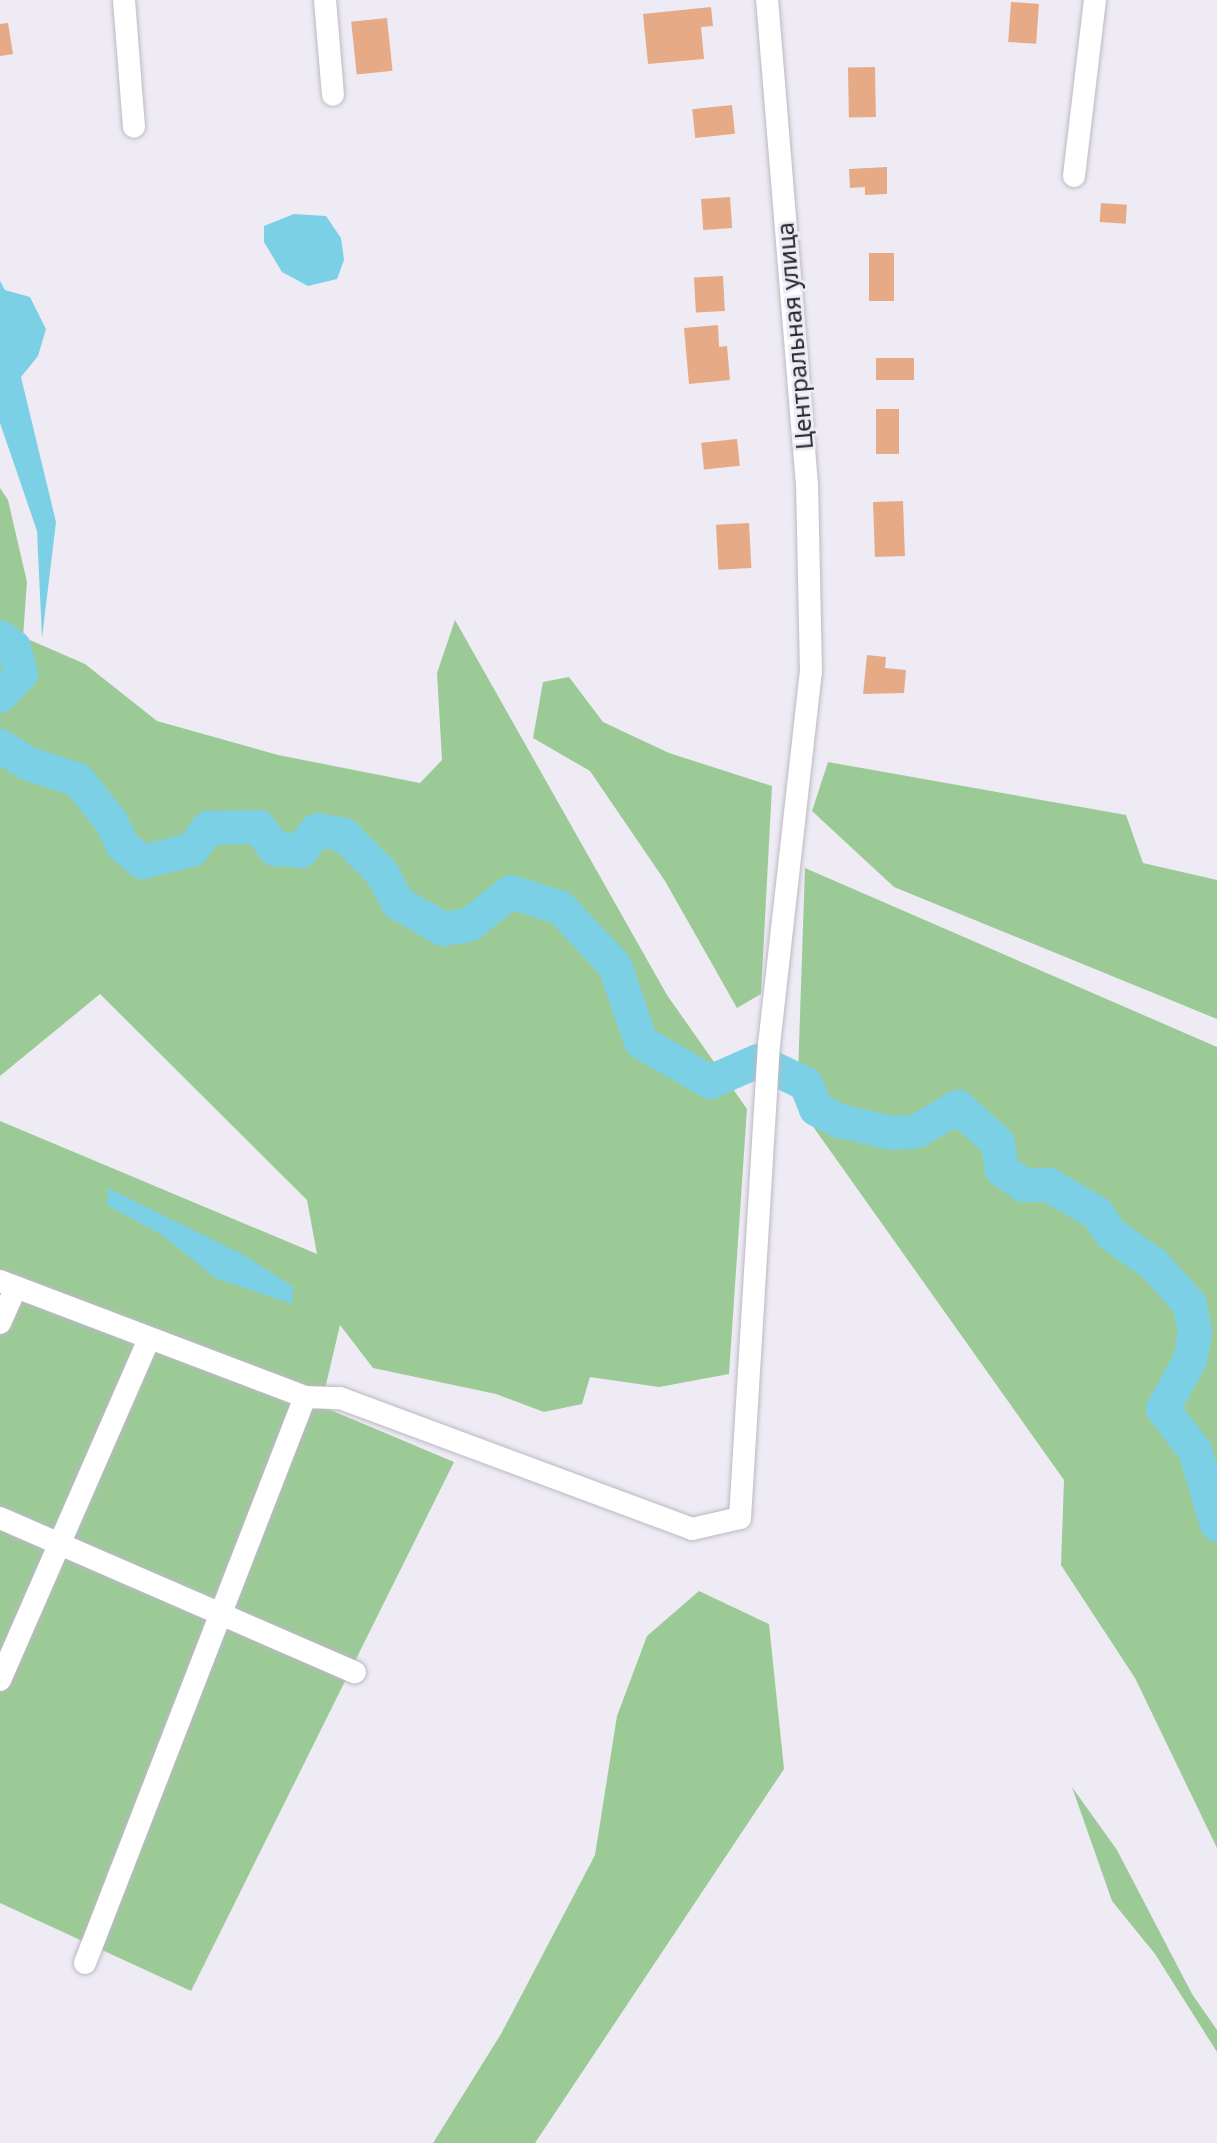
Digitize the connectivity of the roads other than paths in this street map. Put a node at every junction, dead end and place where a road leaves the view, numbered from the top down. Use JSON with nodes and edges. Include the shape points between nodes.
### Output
{"nodes":[{"id":1,"x":124,"y":0,"type":"edge"},
{"id":2,"x":325,"y":0,"type":"edge"},
{"id":3,"x":767,"y":0,"type":"edge"},
{"id":4,"x":1095,"y":0,"type":"edge"},
{"id":5,"x":333,"y":95,"type":"dead end"},
{"id":6,"x":134,"y":127,"type":"dead end"},
{"id":7,"x":1074,"y":176,"type":"dead end"},
{"id":8,"x":7,"y":1285,"type":"edge"},
{"id":9,"x":0,"y":1323,"type":"edge"},
{"id":10,"x":149,"y":1339,"type":"junction"},
{"id":11,"x":305,"y":1397,"type":"junction"},
{"id":12,"x":0,"y":1518,"type":"edge"},
{"id":13,"x":59,"y":1546,"type":"junction"},
{"id":14,"x":220,"y":1615,"type":"junction"},
{"id":15,"x":355,"y":1672,"type":"dead end"},
{"id":16,"x":0,"y":1680,"type":"edge"},
{"id":17,"x":85,"y":1963,"type":"dead end"}],
"edges":[{"from":1,"to":6,"type":"street"},
{"from":2,"to":5,"type":"street"},
{"from":3,"to":11,"type":"street","name":"Центральная улица","via":[[807,485],[811,673],[769,1045],[740,1518],[692,1529],[340,1398]]},
{"from":4,"to":7,"type":"street"},
{"from":8,"to":9,"type":"street"},
{"from":8,"to":10,"type":"street"},
{"from":10,"to":11,"type":"street"},
{"from":10,"to":13,"type":"street"},
{"from":11,"to":14,"type":"street"},
{"from":12,"to":13,"type":"street"},
{"from":13,"to":14,"type":"street"},
{"from":13,"to":16,"type":"street"},
{"from":14,"to":15,"type":"street"},
{"from":14,"to":17,"type":"street"}]}
